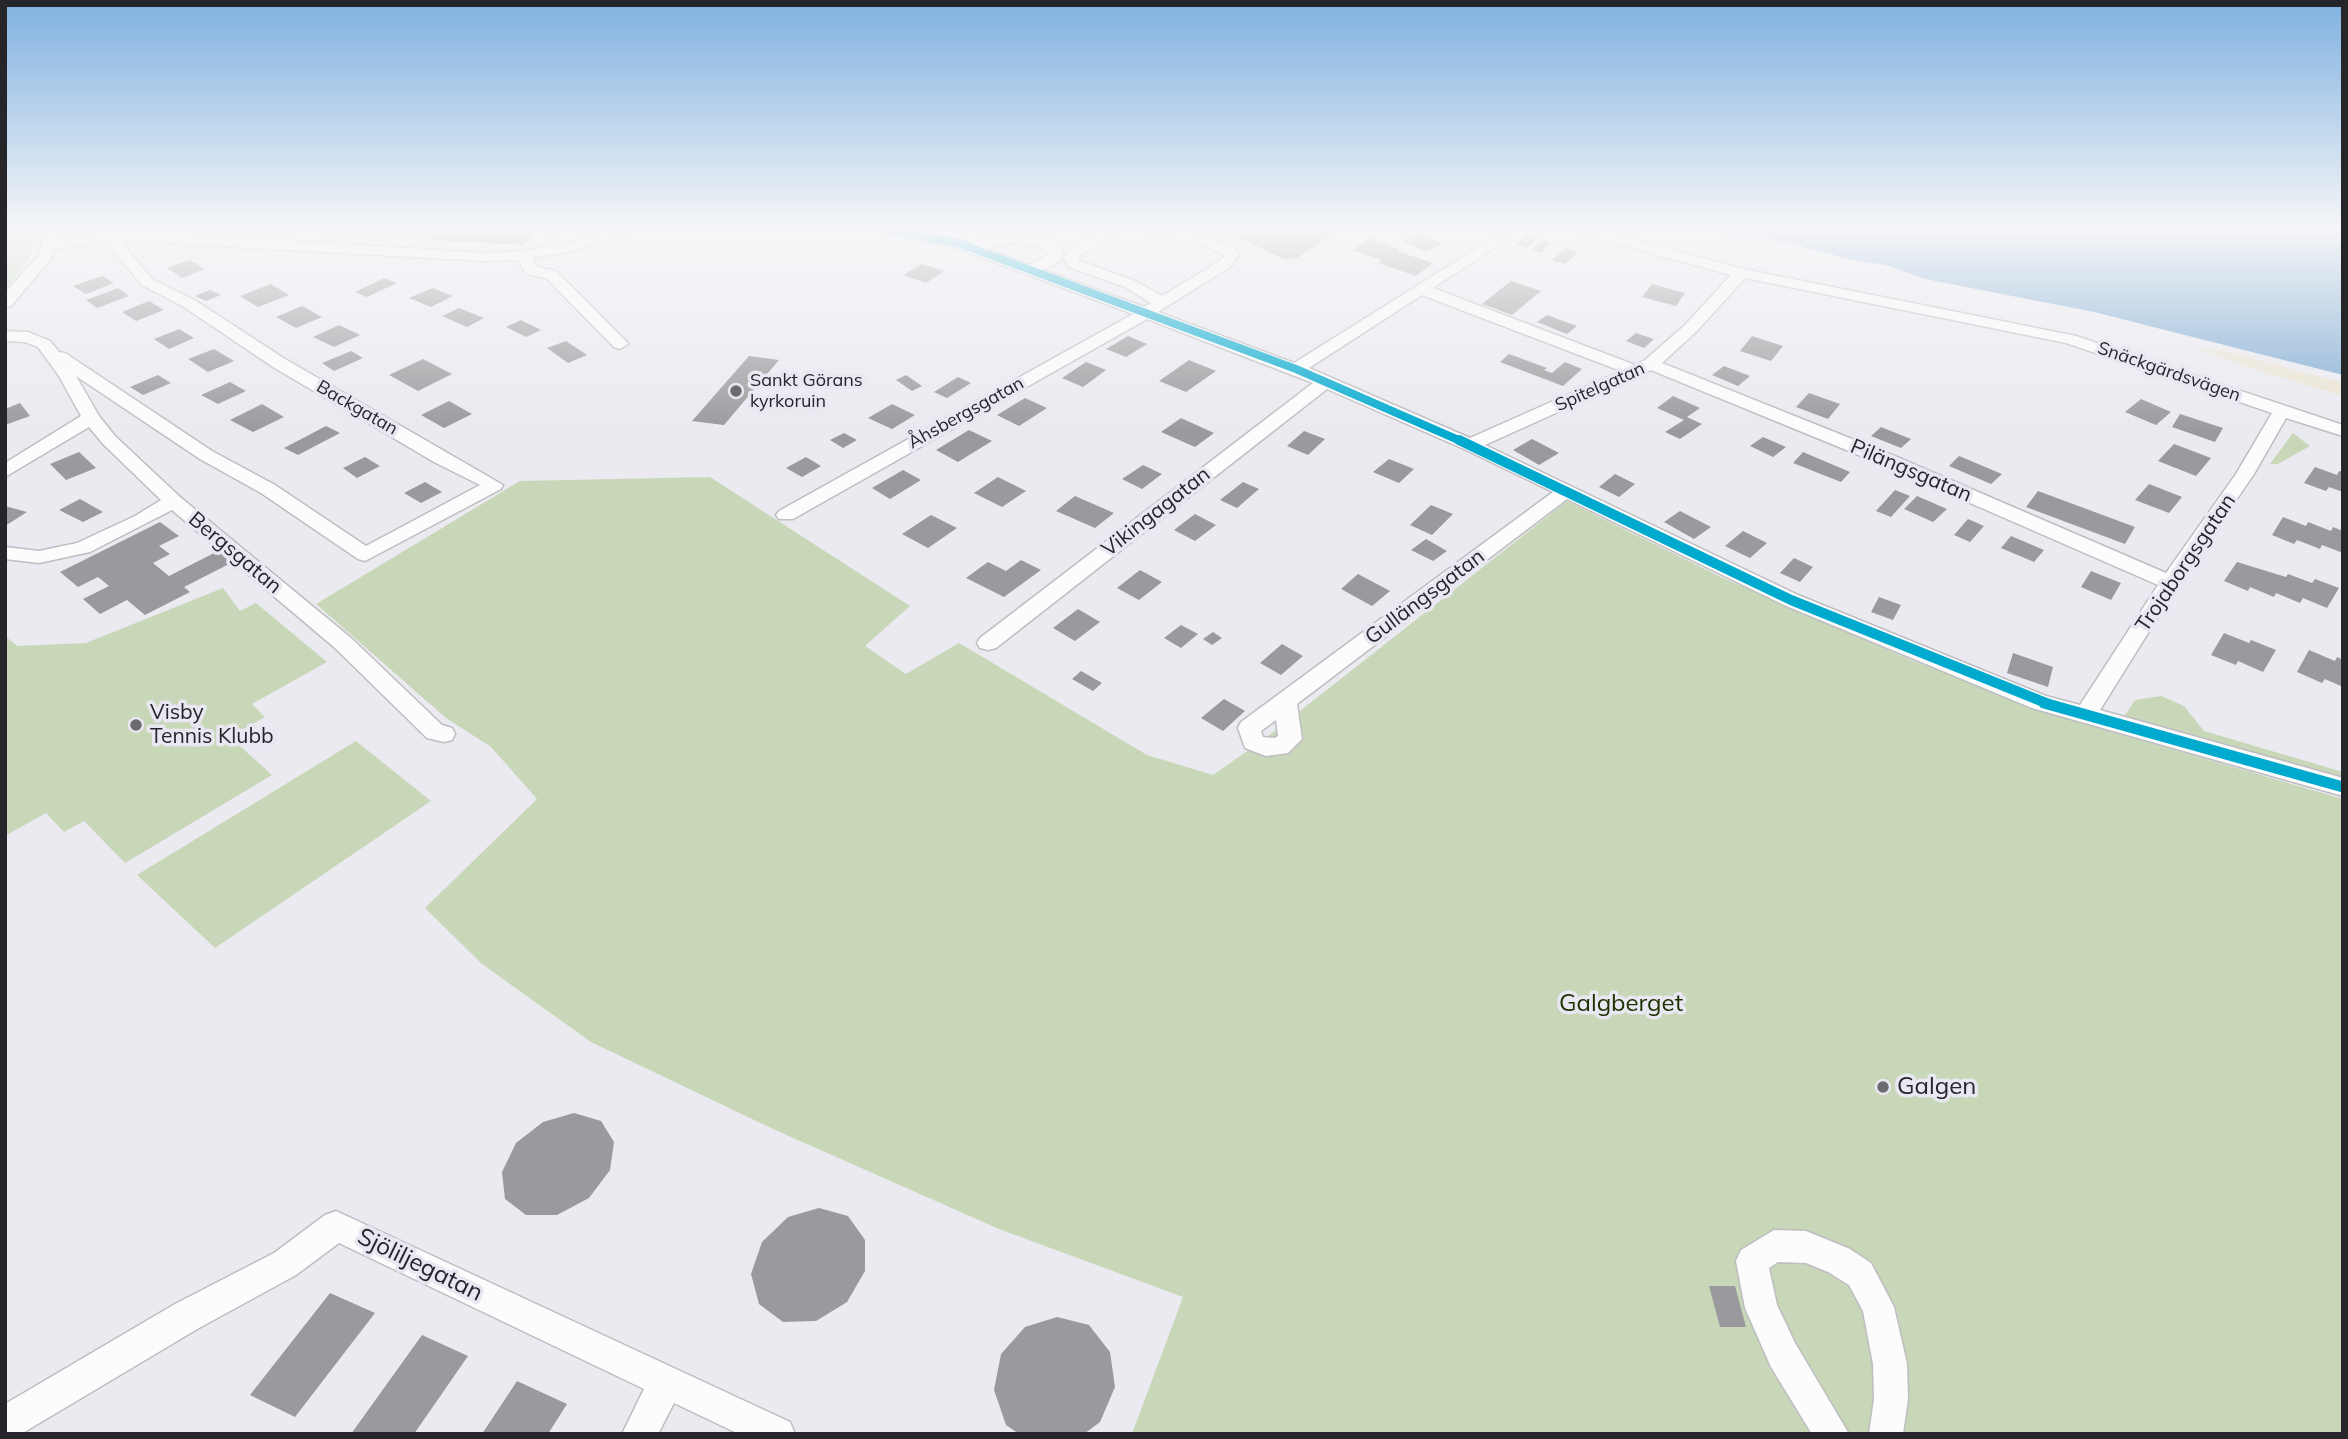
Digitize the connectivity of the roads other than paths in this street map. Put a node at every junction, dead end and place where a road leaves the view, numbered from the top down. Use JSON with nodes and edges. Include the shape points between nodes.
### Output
{"nodes":[{"id":1,"x":177,"y":297,"type":"edge"},
{"id":2,"x":574,"y":297,"type":"edge"},
{"id":3,"x":1120,"y":297,"type":"edge"},
{"id":4,"x":1143,"y":297,"type":"edge"},
{"id":5,"x":1170,"y":297,"type":"edge"},
{"id":6,"x":1409,"y":297,"type":"edge"},
{"id":7,"x":1445,"y":297,"type":"edge"},
{"id":8,"x":1719,"y":297,"type":"edge"},
{"id":9,"x":1861,"y":297,"type":"edge"},
{"id":10,"x":1154,"y":307,"type":"junction"},
{"id":11,"x":5,"y":336,"type":"edge"},
{"id":12,"x":620,"y":344,"type":"dead end"},
{"id":13,"x":49,"y":350,"type":"junction"},
{"id":14,"x":1643,"y":367,"type":"junction"},
{"id":15,"x":1296,"y":369,"type":"junction"},
{"id":16,"x":1325,"y":382,"type":"junction"},
{"id":17,"x":2282,"y":410,"type":"junction"},
{"id":18,"x":91,"y":418,"type":"junction"},
{"id":19,"x":2343,"y":431,"type":"edge"},
{"id":20,"x":1470,"y":445,"type":"junction"},
{"id":21,"x":5,"y":471,"type":"edge"},
{"id":22,"x":1565,"y":492,"type":"junction"},
{"id":23,"x":173,"y":501,"type":"junction"},
{"id":24,"x":786,"y":515,"type":"dead end"},
{"id":25,"x":5,"y":553,"type":"edge"},
{"id":26,"x":2170,"y":582,"type":"junction"},
{"id":27,"x":988,"y":643,"type":"dead end"},
{"id":28,"x":1285,"y":701,"type":"dead end"},
{"id":29,"x":2086,"y":714,"type":"junction"},
{"id":30,"x":443,"y":734,"type":"dead end"},
{"id":31,"x":2343,"y":787,"type":"edge"},
{"id":32,"x":666,"y":1382,"type":"junction"},
{"id":33,"x":5,"y":1424,"type":"edge"},
{"id":34,"x":639,"y":1434,"type":"edge"},
{"id":35,"x":778,"y":1434,"type":"edge"},
{"id":36,"x":1832,"y":1434,"type":"edge"},
{"id":37,"x":1886,"y":1434,"type":"edge"}],
"edges":[{"from":1,"to":13,"type":"street","name":"Backgatan","via":[[279,363],[494,485],[365,555]]},
{"from":2,"to":12,"type":"street"},
{"from":3,"to":10,"type":"street"},
{"from":4,"to":10,"type":"street"},
{"from":5,"to":10,"type":"street","name":"Åhsbergsgatan"},
{"from":6,"to":15,"type":"street"},
{"from":7,"to":14,"type":"street","name":"Pilängsgatan"},
{"from":8,"to":14,"type":"street","name":"Spitelgatan","via":[[1690,329]]},
{"from":9,"to":17,"type":"street","name":"Snäckgärdsvägen","via":[[2070,339]]},
{"from":10,"to":15,"type":"street"},
{"from":10,"to":24,"type":"street","name":"Åhsbergsgatan"},
{"from":11,"to":13,"type":"street","via":[[28,337]]},
{"from":13,"to":18,"type":"street","name":"Bergsgatan"},
{"from":14,"to":20,"type":"street","name":"Spitelgatan"},
{"from":14,"to":26,"type":"street","name":"Pilängsgatan","via":[[1890,461]]},
{"from":15,"to":16,"type":"street"},
{"from":16,"to":20,"type":"street"},
{"from":16,"to":27,"type":"street","name":"Vikingagatan"},
{"from":17,"to":19,"type":"street","name":"Snäckgärdsvägen"},
{"from":17,"to":26,"type":"street","name":"Trojaborgsgatan","via":[[2245,474]]},
{"from":18,"to":21,"type":"street"},
{"from":18,"to":23,"type":"street","name":"Bergsgatan"},
{"from":20,"to":22,"type":"street"},
{"from":22,"to":28,"type":"street","name":"Gullängsgatan"},
{"from":22,"to":29,"type":"street","via":[[1791,600],[2040,702]]},
{"from":23,"to":25,"type":"street","via":[[83,548],[38,557]]},
{"from":23,"to":30,"type":"street","name":"Bergsgatan","via":[[342,643],[435,732]]},
{"from":26,"to":29,"type":"street","name":"Trojaborgsgatan"},
{"from":29,"to":31,"type":"street"},
{"from":32,"to":33,"type":"street","name":"Sjöliljegatan","via":[[337,1226],[285,1264]]},
{"from":32,"to":34,"type":"street"},
{"from":32,"to":35,"type":"street","name":"Sjöliljegatan"},
{"from":36,"to":37,"type":"street","via":[[1783,1355],[1761,1308],[1752,1261],[1774,1246],[1806,1247],[1860,1274],[1878,1307],[1889,1364]]}]}
